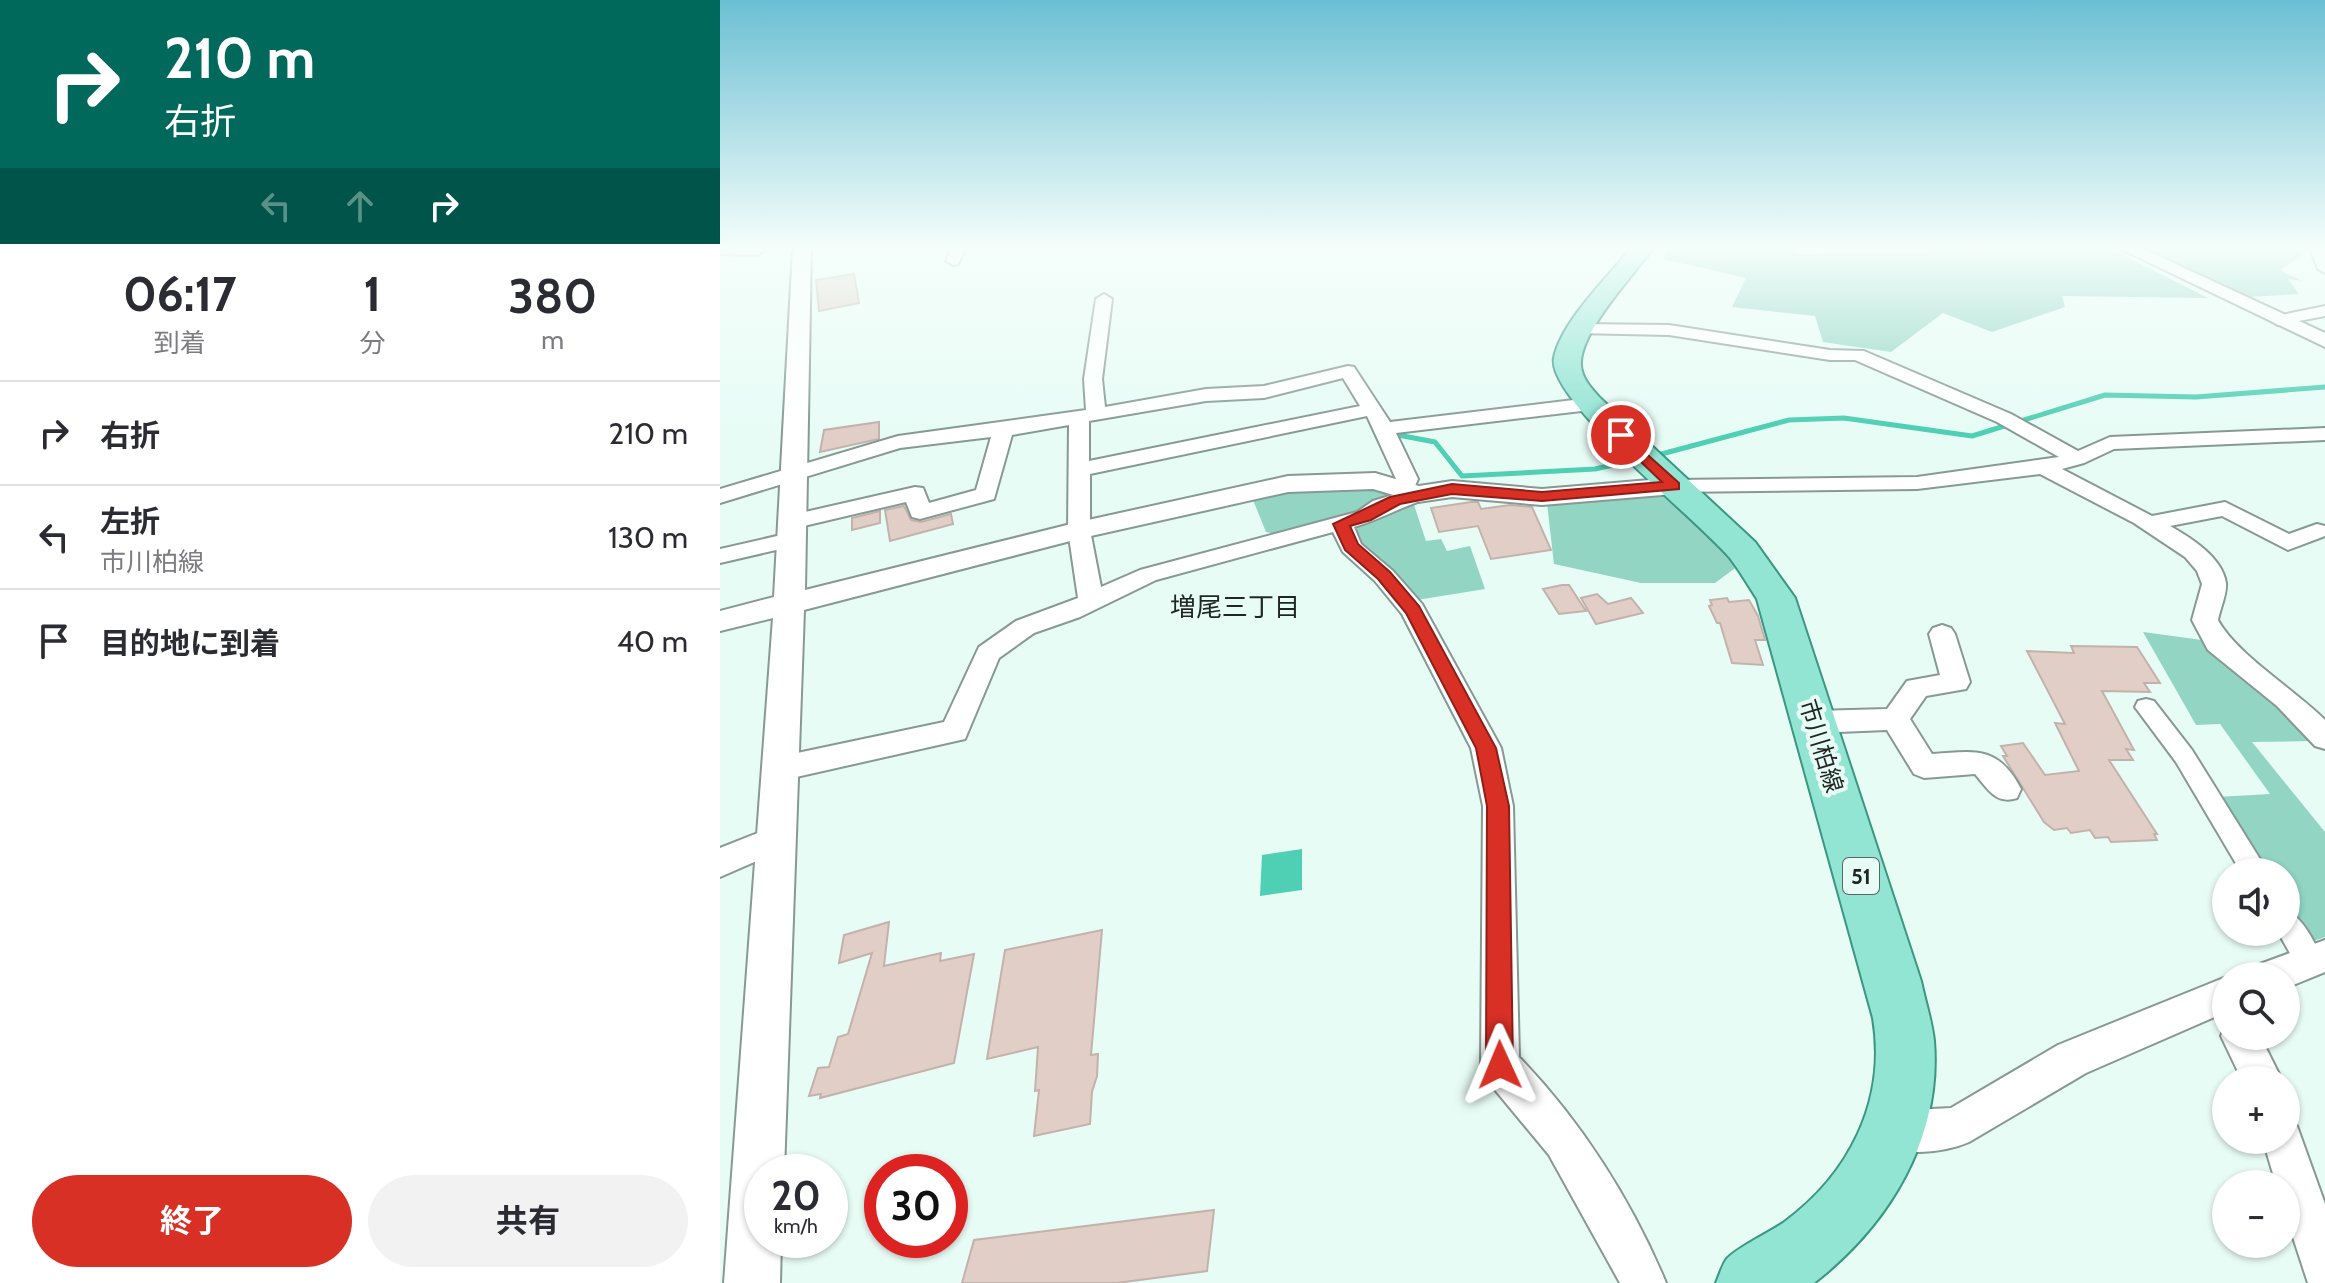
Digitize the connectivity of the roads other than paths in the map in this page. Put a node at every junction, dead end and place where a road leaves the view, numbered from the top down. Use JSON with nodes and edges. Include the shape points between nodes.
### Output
{"nodes":[{"id":1,"x":800,"y":308,"type":"edge"},
{"id":2,"x":1103,"y":308,"type":"edge"},
{"id":3,"x":1597,"y":308,"type":"edge"},
{"id":4,"x":2253,"y":308,"type":"edge"},
{"id":5,"x":2325,"y":311,"type":"edge"},
{"id":6,"x":2278,"y":320,"type":"junction"},
{"id":7,"x":1581,"y":329,"type":"junction"},
{"id":8,"x":2325,"y":341,"type":"edge"},
{"id":9,"x":1590,"y":404,"type":"junction"},
{"id":10,"x":1372,"y":409,"type":"junction"},
{"id":11,"x":1088,"y":415,"type":"junction"},
{"id":12,"x":1384,"y":428,"type":"junction"},
{"id":13,"x":1003,"y":430,"type":"junction"},
{"id":14,"x":2325,"y":434,"type":"edge"},
{"id":15,"x":2077,"y":459,"type":"junction"},
{"id":16,"x":1653,"y":467,"type":"junction"},
{"id":17,"x":2044,"y":467,"type":"junction"},
{"id":18,"x":1077,"y":470,"type":"junction"},
{"id":19,"x":793,"y":471,"type":"junction"},
{"id":20,"x":1411,"y":491,"type":"junction"},
{"id":21,"x":720,"y":496,"type":"edge"},
{"id":22,"x":2149,"y":523,"type":"junction"},
{"id":23,"x":1341,"y":524,"type":"junction"},
{"id":24,"x":1079,"y":530,"type":"junction"},
{"id":25,"x":791,"y":531,"type":"junction"},
{"id":26,"x":2317,"y":531,"type":"dead end"},
{"id":27,"x":720,"y":556,"type":"edge"},
{"id":28,"x":1091,"y":602,"type":"junction"},
{"id":29,"x":788,"y":603,"type":"junction"},
{"id":30,"x":720,"y":621,"type":"edge"},
{"id":31,"x":1942,"y":634,"type":"dead end"},
{"id":32,"x":2146,"y":707,"type":"dead end"},
{"id":33,"x":1895,"y":719,"type":"junction"},
{"id":34,"x":1814,"y":722,"type":"junction"},
{"id":35,"x":2325,"y":738,"type":"edge"},
{"id":36,"x":783,"y":768,"type":"junction"},
{"id":37,"x":2006,"y":789,"type":"dead end"},
{"id":38,"x":778,"y":838,"type":"junction"},
{"id":39,"x":2246,"y":858,"type":"edge"},
{"id":40,"x":720,"y":863,"type":"edge"},
{"id":41,"x":2300,"y":938,"type":"edge"},
{"id":42,"x":2318,"y":959,"type":"edge"},
{"id":43,"x":2212,"y":1006,"type":"edge"},
{"id":44,"x":1893,"y":1131,"type":"junction"},
{"id":45,"x":2288,"y":1154,"type":"edge"},
{"id":46,"x":2325,"y":1270,"type":"edge"},
{"id":47,"x":752,"y":1283,"type":"edge"},
{"id":48,"x":1644,"y":1283,"type":"edge"},
{"id":49,"x":1751,"y":1283,"type":"edge"}],
"edges":[{"from":1,"to":19,"type":"street"},
{"from":2,"to":11,"type":"street"},
{"from":3,"to":7,"type":"main road","name":"市川柏線","number":"51"},
{"from":4,"to":6,"type":"street"},
{"from":5,"to":6,"type":"street"},
{"from":6,"to":8,"type":"street"},
{"from":7,"to":9,"type":"main road","name":"市川柏線","number":"51","via":[[1567,370]]},
{"from":7,"to":15,"type":"street","via":[[1669,330],[1858,355],[2014,422]]},
{"from":9,"to":12,"type":"street"},
{"from":9,"to":16,"type":"main road","name":"市川柏線","number":"51"},
{"from":10,"to":11,"type":"street","via":[[1348,371],[1264,392],[1206,395]]},
{"from":10,"to":12,"type":"street"},
{"from":10,"to":18,"type":"street"},
{"from":11,"to":13,"type":"street"},
{"from":11,"to":18,"type":"street"},
{"from":12,"to":20,"type":"street"},
{"from":13,"to":19,"type":"street","via":[[898,442]]},
{"from":13,"to":25,"type":"street","via":[[986,494],[920,512],[915,493]]},
{"from":14,"to":15,"type":"street","via":[[2110,443]]},
{"from":15,"to":17,"type":"street"},
{"from":16,"to":17,"type":"street","via":[[1917,483]]},
{"from":16,"to":20,"type":"street","via":[[1542,497]]},
{"from":16,"to":34,"type":"main road","name":"市川柏線","number":"51","via":[[1763,576],[1776,598]]},
{"from":17,"to":22,"type":"street"},
{"from":18,"to":24,"type":"street"},
{"from":19,"to":21,"type":"street"},
{"from":19,"to":25,"type":"street"},
{"from":20,"to":23,"type":"street"},
{"from":20,"to":24,"type":"street","via":[[1375,481],[1288,484]]},
{"from":22,"to":26,"type":"street","via":[[2225,509],[2288,543]]},
{"from":22,"to":35,"type":"street","via":[[2191,549],[2210,571],[2214,583],[2205,620],[2217,644],[2287,699]]},
{"from":23,"to":28,"type":"street","via":[[1148,575]]},
{"from":23,"to":48,"type":"street","via":[[1351,547],[1413,610],[1486,748],[1498,806],[1500,1065],[1570,1146]]},
{"from":24,"to":28,"type":"street"},
{"from":24,"to":29,"type":"street"},
{"from":25,"to":27,"type":"street"},
{"from":25,"to":29,"type":"street"},
{"from":28,"to":36,"type":"street","via":[[1025,627],[988,653],[955,731]]},
{"from":29,"to":30,"type":"street"},
{"from":29,"to":36,"type":"street"},
{"from":31,"to":33,"type":"street","via":[[1956,682],[1917,688]]},
{"from":32,"to":39,"type":"street","via":[[2184,756]]},
{"from":33,"to":34,"type":"street"},
{"from":33,"to":37,"type":"street","via":[[1924,766],[1982,762]]},
{"from":34,"to":44,"type":"main road","name":"市川柏線","number":"51","via":[[1893,981],[1905,1040],[1905,1088]]},
{"from":36,"to":38,"type":"street"},
{"from":38,"to":40,"type":"street"},
{"from":38,"to":47,"type":"street"},
{"from":41,"to":42,"type":"street"},
{"from":43,"to":44,"type":"street","via":[[2072,1059],[1955,1128]]},
{"from":44,"to":49,"type":"main road","name":"市川柏線","number":"51","via":[[1876,1172],[1847,1213],[1805,1252]]},
{"from":45,"to":46,"type":"street"}]}
